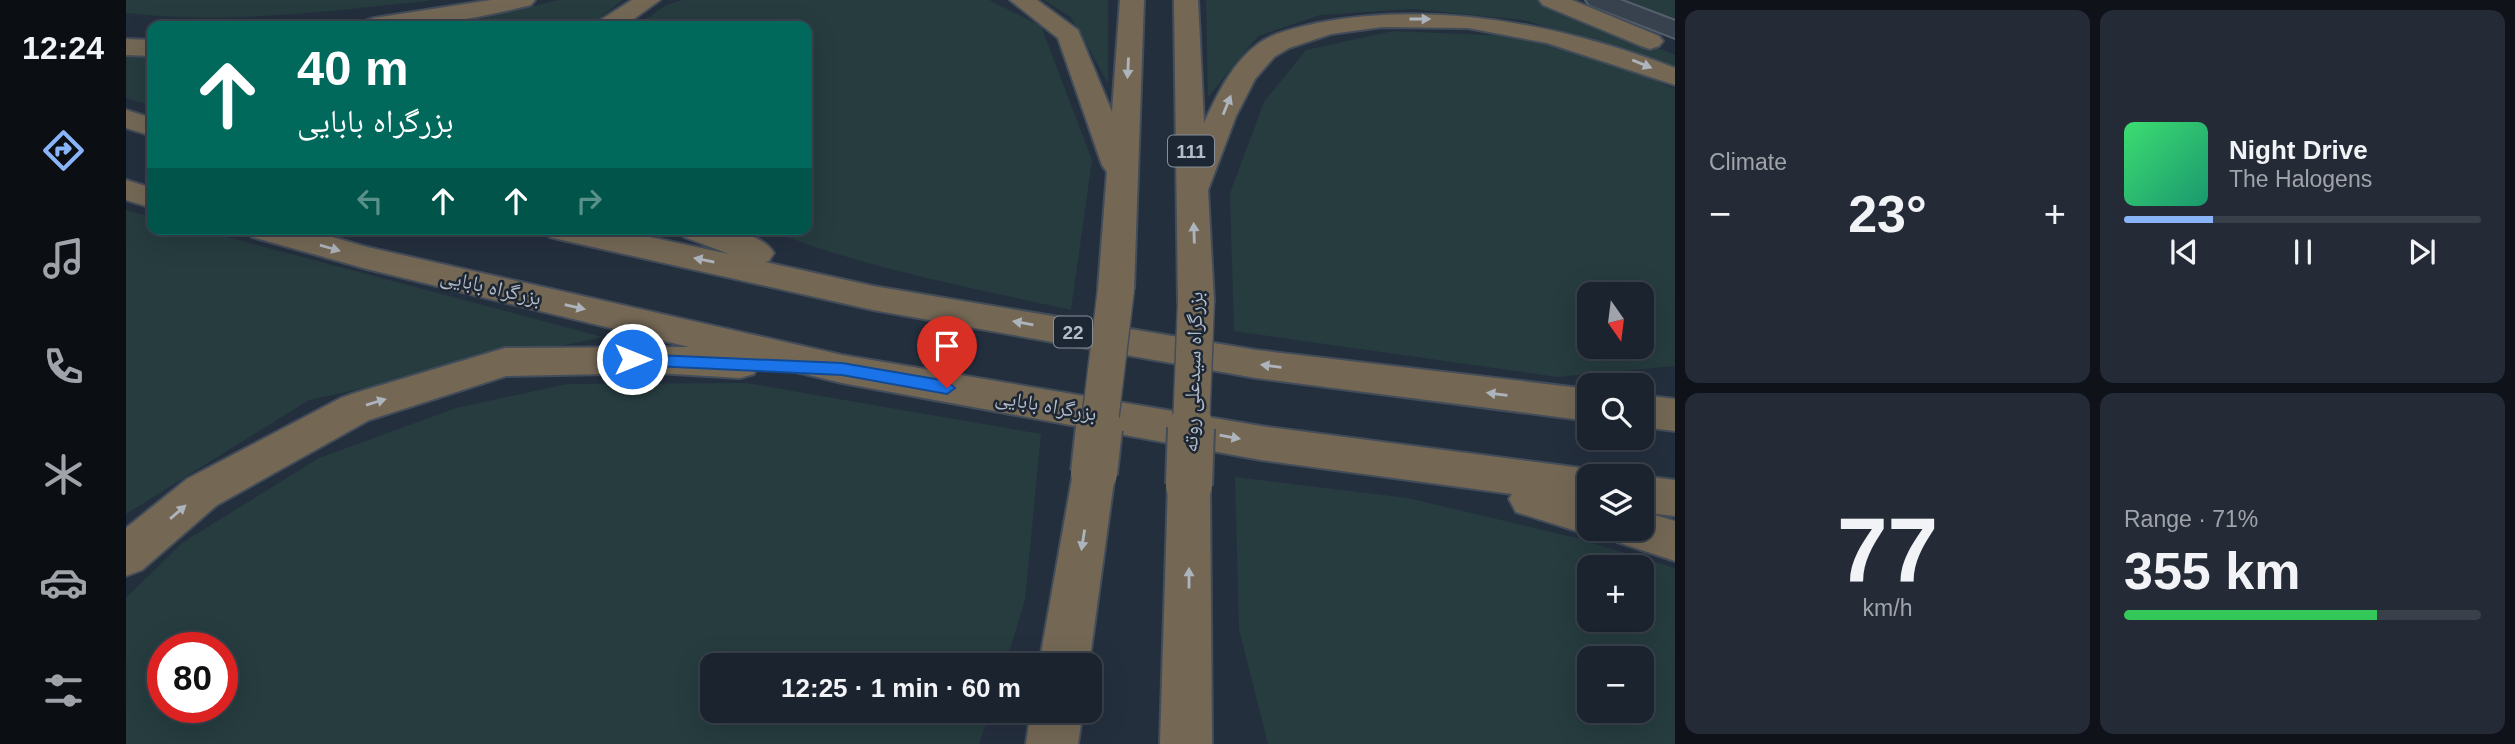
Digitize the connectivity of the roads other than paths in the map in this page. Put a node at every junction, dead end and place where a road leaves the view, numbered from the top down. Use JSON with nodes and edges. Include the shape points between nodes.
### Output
{"nodes":[{"id":1,"x":523,"y":0,"type":"edge"},
{"id":2,"x":648,"y":0,"type":"edge"},
{"id":3,"x":1022,"y":0,"type":"edge"},
{"id":4,"x":1132,"y":0,"type":"edge"},
{"id":5,"x":1186,"y":0,"type":"edge"},
{"id":6,"x":1551,"y":0,"type":"edge"},
{"id":7,"x":1598,"y":0,"type":"edge"},
{"id":8,"x":408,"y":21,"type":"edge"},
{"id":9,"x":616,"y":21,"type":"edge"},
{"id":10,"x":1675,"y":30,"type":"edge"},
{"id":11,"x":126,"y":47,"type":"edge"},
{"id":12,"x":147,"y":48,"type":"edge"},
{"id":13,"x":1675,"y":51,"type":"edge"},
{"id":14,"x":1675,"y":77,"type":"edge"},
{"id":15,"x":126,"y":119,"type":"edge"},
{"id":16,"x":147,"y":125,"type":"edge"},
{"id":17,"x":1122,"y":179,"type":"junction"},
{"id":18,"x":126,"y":190,"type":"edge"},
{"id":19,"x":1192,"y":191,"type":"junction"},
{"id":20,"x":147,"y":196,"type":"edge"},
{"id":21,"x":285,"y":235,"type":"edge"},
{"id":22,"x":589,"y":235,"type":"edge"},
{"id":23,"x":711,"y":235,"type":"edge"},
{"id":24,"x":873,"y":298,"type":"junction"},
{"id":25,"x":842,"y":369,"type":"junction"},
{"id":26,"x":1675,"y":391,"type":"edge"},
{"id":27,"x":1654,"y":393,"type":"edge"},
{"id":28,"x":1577,"y":402,"type":"edge"},
{"id":29,"x":1654,"y":412,"type":"edge"},
{"id":30,"x":1675,"y":415,"type":"edge"},
{"id":31,"x":1415,"y":464,"type":"junction"},
{"id":32,"x":1577,"y":485,"type":"edge"},
{"id":33,"x":1654,"y":495,"type":"edge"},
{"id":34,"x":1675,"y":498,"type":"edge"},
{"id":35,"x":1577,"y":512,"type":"edge"},
{"id":36,"x":1654,"y":534,"type":"edge"},
{"id":37,"x":1675,"y":541,"type":"edge"},
{"id":38,"x":126,"y":556,"type":"edge"},
{"id":39,"x":1188,"y":644,"type":"junction"},
{"id":40,"x":1066,"y":653,"type":"edge"},
{"id":41,"x":1055,"y":723,"type":"edge"},
{"id":42,"x":1052,"y":744,"type":"edge"},
{"id":43,"x":1186,"y":744,"type":"edge"},
{"id":44,"x":1212,"y":744,"type":"edge"}],
"edges":[{"from":1,"to":8,"type":"highway"},
{"from":2,"to":9,"type":"highway"},
{"from":3,"to":17,"type":"highway","via":[[1069,36]]},
{"from":4,"to":17,"type":"highway","one_way":true},
{"from":5,"to":19,"type":"highway","name":"بزرگراه سیدعلی روته","number":"111"},
{"from":6,"to":13,"type":"highway"},
{"from":7,"to":10,"type":"street"},
{"from":11,"to":12,"type":"highway"},
{"from":19,"to":14,"type":"highway","one_way":true,"via":[[1233,89],[1265,51],[1314,30],[1377,18],[1450,19],[1537,31],[1616,53]]},
{"from":15,"to":16,"type":"highway"},
{"from":17,"to":40,"type":"highway","one_way":true,"bridge":true,"via":[[1116,289]]},
{"from":18,"to":20,"type":"highway"},
{"from":39,"to":19,"type":"highway","name":"بزرگراه سیدعلی روته","number":"111","one_way":true,"bridge":true,"via":[[1196,302]]},
{"from":21,"to":25,"type":"highway","name":"بزرگراه بابایی","one_way":true},
{"from":24,"to":22,"type":"highway","number":"22","one_way":true},
{"from":23,"to":24,"type":"highway"},
{"from":28,"to":24,"type":"highway","number":"22","one_way":true,"via":[[1256,364]]},
{"from":25,"to":31,"type":"highway","name":"بزرگراه بابایی","one_way":true,"via":[[1261,443]]},
{"from":38,"to":25,"type":"highway","one_way":true,"via":[[202,492],[355,409],[505,362],[657,359]]},
{"from":26,"to":27,"type":"highway"},
{"from":29,"to":30,"type":"highway"},
{"from":31,"to":32,"type":"highway","name":"بزرگراه بابایی"},
{"from":31,"to":35,"type":"highway"},
{"from":33,"to":34,"type":"highway"},
{"from":36,"to":37,"type":"highway"},
{"from":39,"to":43,"type":"highway","name":"بزرگراه سیدعلی روته","number":"111"},
{"from":39,"to":44,"type":"highway"},
{"from":41,"to":42,"type":"highway"}]}
